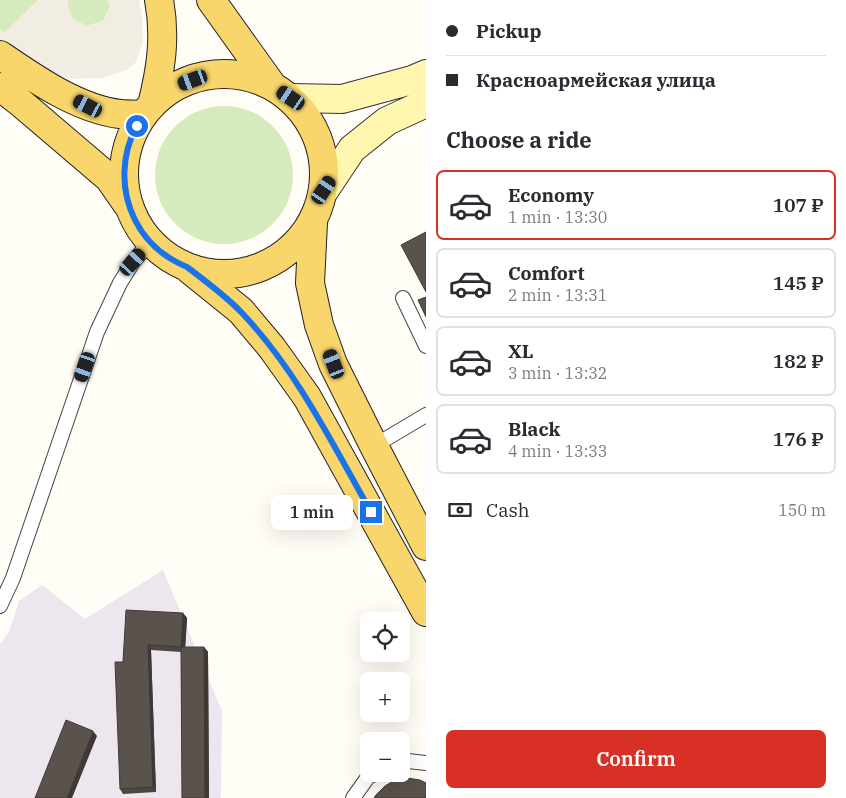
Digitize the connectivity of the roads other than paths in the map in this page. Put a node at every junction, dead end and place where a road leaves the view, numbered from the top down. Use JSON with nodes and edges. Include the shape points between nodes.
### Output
{"nodes":[{"id":1,"x":159,"y":0,"type":"edge"},
{"id":2,"x":211,"y":0,"type":"edge"},
{"id":3,"x":0,"y":55,"type":"edge"},
{"id":4,"x":426,"y":74,"type":"edge"},
{"id":5,"x":0,"y":87,"type":"edge"},
{"id":6,"x":281,"y":91,"type":"junction"},
{"id":7,"x":426,"y":103,"type":"edge"},
{"id":8,"x":147,"y":110,"type":"junction"},
{"id":9,"x":324,"y":190,"type":"junction"},
{"id":10,"x":130,"y":208,"type":"junction"},
{"id":11,"x":313,"y":223,"type":"junction"},
{"id":12,"x":150,"y":242,"type":"junction"},
{"id":13,"x":186,"y":267,"type":"junction"},
{"id":14,"x":403,"y":298,"type":"dead end"},
{"id":15,"x":426,"y":346,"type":"edge"},
{"id":16,"x":426,"y":416,"type":"edge"},
{"id":17,"x":374,"y":446,"type":"junction"},
{"id":18,"x":426,"y":546,"type":"edge"},
{"id":19,"x":1,"y":601,"type":"edge"},
{"id":20,"x":426,"y":612,"type":"edge"},
{"id":21,"x":410,"y":761,"type":"edge"},
{"id":22,"x":426,"y":763,"type":"edge"},
{"id":23,"x":365,"y":782,"type":"edge"},
{"id":24,"x":353,"y":798,"type":"edge"}],
"edges":[{"from":1,"to":8,"type":"main road","via":[[161,68]]},
{"from":2,"to":6,"type":"main road"},
{"from":3,"to":8,"type":"main road","via":[[34,79],[88,106],[120,114]]},
{"from":4,"to":6,"type":"main road","via":[[342,99]]},
{"from":5,"to":10,"type":"main road","via":[[109,178]]},
{"from":6,"to":8,"type":"main road","via":[[240,75],[208,75],[178,85]]},
{"from":6,"to":9,"type":"main road","via":[[312,125],[324,157]]},
{"from":7,"to":9,"type":"main road","via":[[387,121],[352,149]]},
{"from":8,"to":10,"type":"main road","via":[[131,136],[125,160],[124,184]]},
{"from":9,"to":11,"type":"main road"},
{"from":10,"to":12,"type":"main road"},
{"from":11,"to":13,"type":"main road","via":[[295,246],[271,263],[243,273],[214,274]]},
{"from":11,"to":17,"type":"main road","via":[[310,283],[319,325]]},
{"from":12,"to":13,"type":"main road"},
{"from":12,"to":19,"type":"lane","via":[[120,283],[97,332],[13,578]]},
{"from":13,"to":20,"type":"main road","via":[[241,312],[307,397]]},
{"from":14,"to":15,"type":"lane"},
{"from":16,"to":17,"type":"lane"},
{"from":17,"to":18,"type":"main road"},
{"from":21,"to":22,"type":"lane"},
{"from":23,"to":24,"type":"lane"}]}
